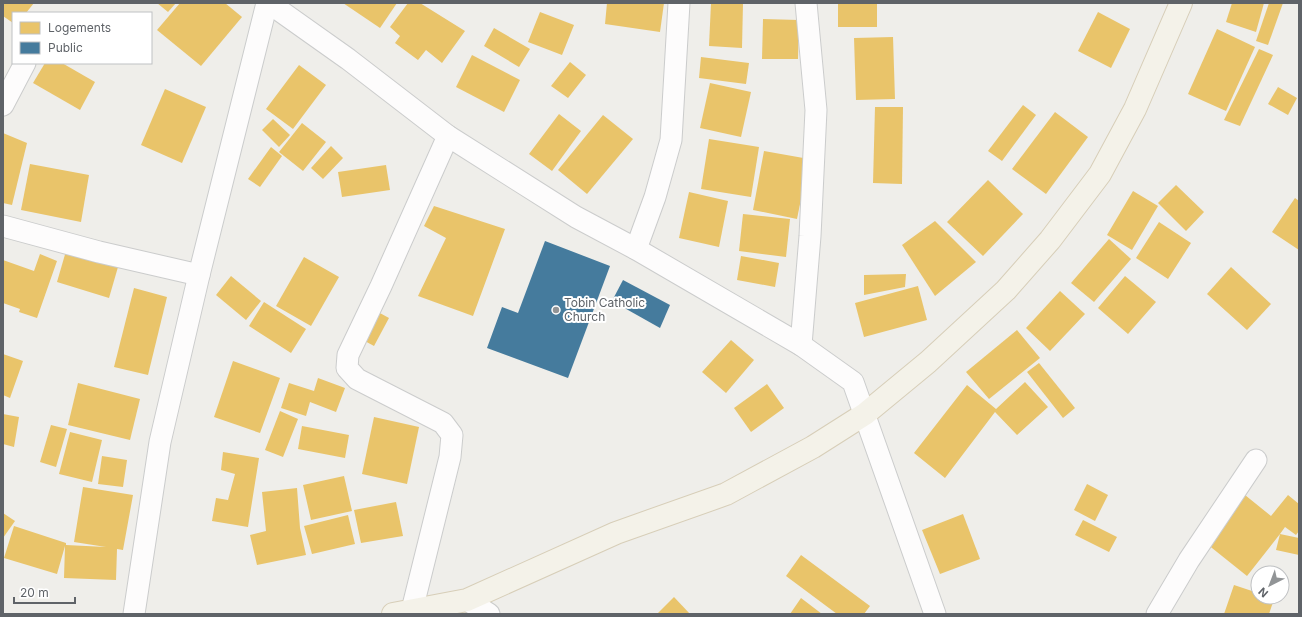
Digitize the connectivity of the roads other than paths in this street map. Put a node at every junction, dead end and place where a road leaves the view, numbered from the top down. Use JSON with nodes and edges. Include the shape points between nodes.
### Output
{"nodes":[{"id":1,"x":268,"y":3,"type":"edge"},
{"id":2,"x":679,"y":3,"type":"edge"},
{"id":3,"x":806,"y":3,"type":"edge"},
{"id":4,"x":1181,"y":3,"type":"edge"},
{"id":5,"x":24,"y":64,"type":"edge"},
{"id":6,"x":3,"y":105,"type":"edge"},
{"id":7,"x":448,"y":136,"type":"junction"},
{"id":8,"x":3,"y":226,"type":"edge"},
{"id":9,"x":636,"y":249,"type":"junction"},
{"id":10,"x":200,"y":275,"type":"junction"},
{"id":11,"x":801,"y":345,"type":"junction"},
{"id":12,"x":865,"y":414,"type":"junction"},
{"id":13,"x":1256,"y":460,"type":"dead end"},
{"id":14,"x":467,"y":600,"type":"junction"},
{"id":15,"x":403,"y":612,"type":"edge"},
{"id":16,"x":134,"y":614,"type":"edge"},
{"id":17,"x":489,"y":614,"type":"edge"},
{"id":18,"x":935,"y":614,"type":"edge"},
{"id":19,"x":1157,"y":614,"type":"edge"}],
"edges":[{"from":1,"to":7,"type":"street","via":[[348,59]]},
{"from":1,"to":10,"type":"street"},
{"from":2,"to":9,"type":"street","via":[[671,140],[655,197]]},
{"from":3,"to":11,"type":"street","via":[[816,110],[810,236]]},
{"from":4,"to":12,"type":"main road","via":[[1136,109],[1100,174],[1050,240],[1006,290],[928,362]]},
{"from":5,"to":6,"type":"street"},
{"from":7,"to":9,"type":"street","via":[[576,217]]},
{"from":7,"to":15,"type":"street","via":[[382,286],[348,355],[347,368],[357,380],[443,422],[452,435],[450,456]]},
{"from":8,"to":10,"type":"street","via":[[99,252]]},
{"from":9,"to":11,"type":"street"},
{"from":10,"to":16,"type":"street","via":[[160,442]]},
{"from":11,"to":12,"type":"street","via":[[853,382]]},
{"from":12,"to":14,"type":"main road","via":[[813,447],[726,494],[616,533]]},
{"from":12,"to":18,"type":"street"},
{"from":13,"to":19,"type":"street","via":[[1189,560]]},
{"from":14,"to":15,"type":"main road"},
{"from":14,"to":17,"type":"street"}]}
